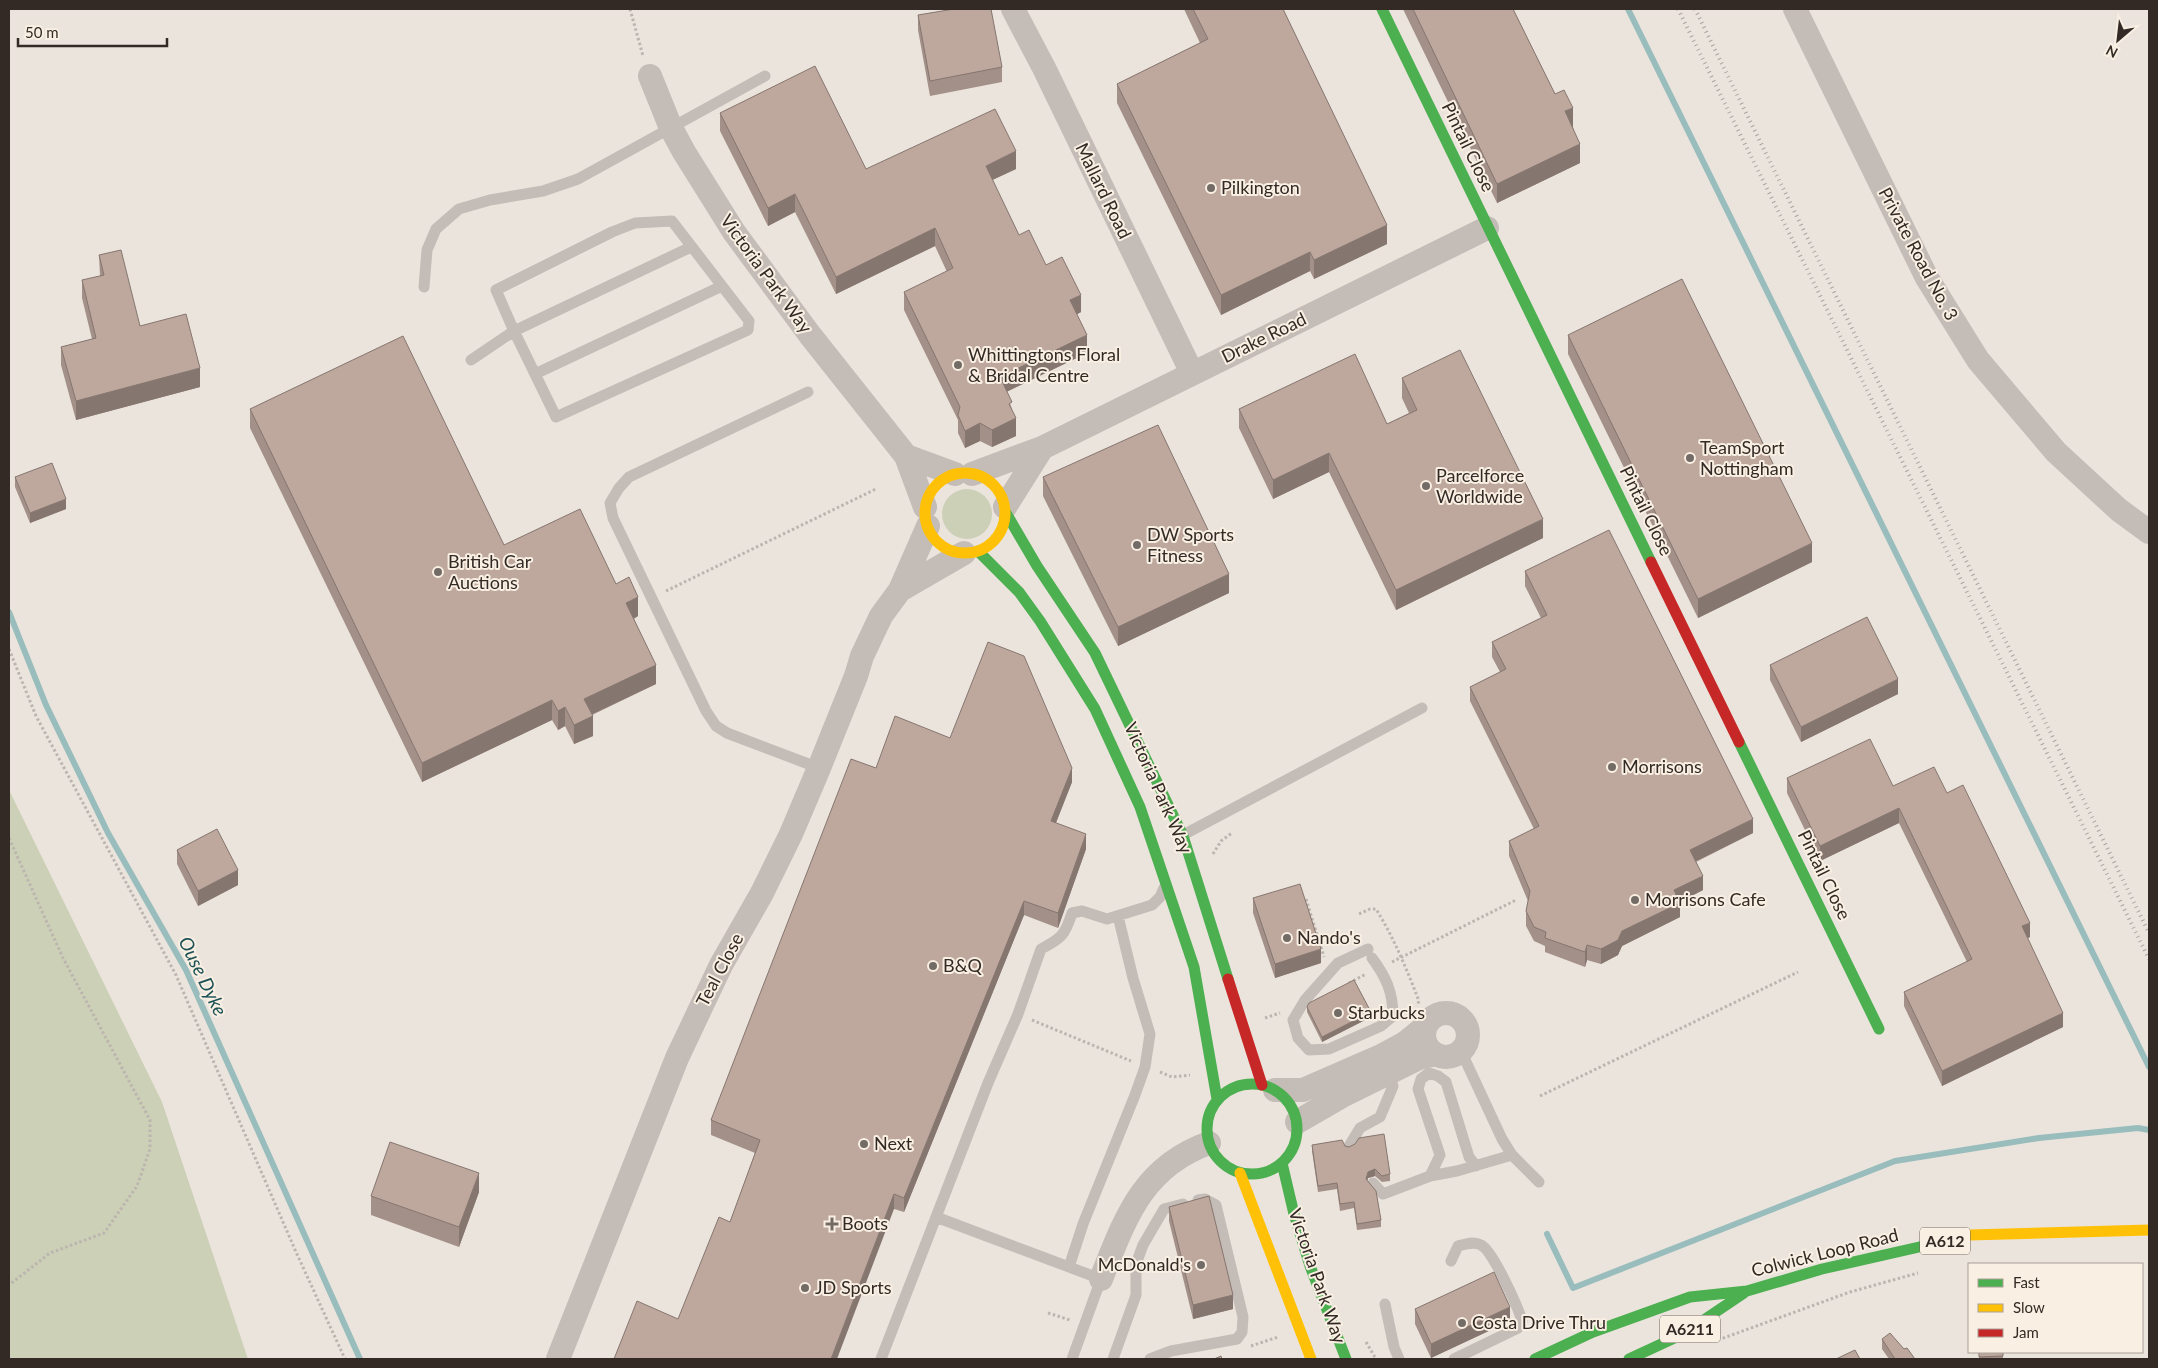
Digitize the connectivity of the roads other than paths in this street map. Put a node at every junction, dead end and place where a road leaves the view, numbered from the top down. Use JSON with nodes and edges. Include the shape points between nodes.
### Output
{"nodes":[{"id":1,"x":1013,"y":9,"type":"edge"},
{"id":2,"x":1382,"y":9,"type":"edge"},
{"id":3,"x":1795,"y":9,"type":"edge"},
{"id":4,"x":650,"y":76,"type":"road end"},
{"id":5,"x":765,"y":76,"type":"dead end"},
{"id":6,"x":671,"y":128,"type":"junction"},
{"id":7,"x":1487,"y":228,"type":"junction"},
{"id":8,"x":692,"y":247,"type":"junction"},
{"id":9,"x":722,"y":286,"type":"junction"},
{"id":10,"x":424,"y":287,"type":"dead end"},
{"id":11,"x":514,"y":331,"type":"junction"},
{"id":12,"x":471,"y":360,"type":"dead end"},
{"id":13,"x":1192,"y":373,"type":"junction"},
{"id":14,"x":535,"y":374,"type":"junction"},
{"id":15,"x":808,"y":392,"type":"dead end"},
{"id":16,"x":1042,"y":448,"type":"junction"},
{"id":17,"x":906,"y":456,"type":"junction"},
{"id":18,"x":964,"y":474,"type":"junction"},
{"id":19,"x":1005,"y":510,"type":"junction"},
{"id":20,"x":927,"y":516,"type":"junction"},
{"id":21,"x":2149,"y":532,"type":"edge"},
{"id":22,"x":971,"y":552,"type":"junction"},
{"id":23,"x":900,"y":590,"type":"junction"},
{"id":24,"x":1422,"y":708,"type":"dead end"},
{"id":25,"x":820,"y":768,"type":"junction"},
{"id":26,"x":1183,"y":836,"type":"junction"},
{"id":27,"x":1166,"y":881,"type":"junction"},
{"id":28,"x":1118,"y":916,"type":"junction"},
{"id":29,"x":1305,"y":1000,"type":"joint"},
{"id":30,"x":1426,"y":1026,"type":"junction"},
{"id":31,"x":1879,"y":1029,"type":"dead end"},
{"id":32,"x":1461,"y":1051,"type":"junction"},
{"id":33,"x":1435,"y":1054,"type":"junction"},
{"id":34,"x":1389,"y":1074,"type":"junction"},
{"id":35,"x":1268,"y":1088,"type":"junction"},
{"id":36,"x":1217,"y":1100,"type":"junction"},
{"id":37,"x":1296,"y":1122,"type":"junction"},
{"id":38,"x":1209,"y":1143,"type":"junction"},
{"id":39,"x":1349,"y":1146,"type":"edge"},
{"id":40,"x":1512,"y":1156,"type":"junction"},
{"id":41,"x":1282,"y":1163,"type":"junction"},
{"id":42,"x":1476,"y":1166,"type":"junction"},
{"id":43,"x":1240,"y":1173,"type":"junction"},
{"id":44,"x":1430,"y":1176,"type":"junction"},
{"id":45,"x":1539,"y":1182,"type":"dead end"},
{"id":46,"x":1373,"y":1183,"type":"dead end"},
{"id":47,"x":936,"y":1217,"type":"junction"},
{"id":48,"x":2149,"y":1230,"type":"edge"},
{"id":49,"x":1451,"y":1262,"type":"dead end"},
{"id":50,"x":1069,"y":1267,"type":"junction"},
{"id":51,"x":1101,"y":1279,"type":"junction"},
{"id":52,"x":1747,"y":1291,"type":"junction"},
{"id":53,"x":1385,"y":1304,"type":"dead end"},
{"id":54,"x":1702,"y":1309,"type":"dead end"},
{"id":55,"x":558,"y":1359,"type":"edge"},
{"id":56,"x":881,"y":1359,"type":"edge"},
{"id":57,"x":1072,"y":1359,"type":"edge"},
{"id":58,"x":1113,"y":1359,"type":"edge"},
{"id":59,"x":1150,"y":1359,"type":"edge"},
{"id":60,"x":1311,"y":1359,"type":"edge"},
{"id":61,"x":1346,"y":1359,"type":"edge"},
{"id":62,"x":1399,"y":1359,"type":"edge"},
{"id":63,"x":1454,"y":1359,"type":"edge"},
{"id":64,"x":1535,"y":1359,"type":"edge"},
{"id":65,"x":1629,"y":1359,"type":"edge"}],
"edges":[{"from":1,"to":13,"type":"street","name":"Mallard Road"},
{"from":2,"to":7,"type":"street","name":"Pintail Close"},
{"from":3,"to":21,"type":"street","name":"Private Road No. 3","via":[[1927,278],[1978,360],[2056,452],[2119,510]]},
{"from":4,"to":6,"type":"street","name":"Victoria Park Way"},
{"from":5,"to":6,"type":"lane"},
{"from":6,"to":10,"type":"lane","via":[[578,179],[543,191],[459,209],[436,229],[427,250]]},
{"from":6,"to":17,"type":"street","name":"Victoria Park Way","via":[[734,232]]},
{"from":7,"to":13,"type":"street","name":"Drake Road"},
{"from":7,"to":31,"type":"street","name":"Pintail Close"},
{"from":8,"to":9,"type":"lane"},
{"from":8,"to":11,"type":"lane"},
{"from":8,"to":11,"type":"lane","via":[[672,221],[635,223],[612,232],[496,290]]},
{"from":9,"to":14,"type":"lane"},
{"from":9,"to":14,"type":"lane","via":[[749,321],[748,330],[556,417]]},
{"from":11,"to":12,"type":"lane"},
{"from":11,"to":14,"type":"lane"},
{"from":13,"to":16,"type":"street","name":"Drake Road"},
{"from":15,"to":25,"type":"lane","via":[[629,477],[610,504],[613,518],[650,599],[716,726]]},
{"from":16,"to":18,"type":"street","name":"Drake Road"},
{"from":16,"to":19,"type":"street"},
{"from":17,"to":18,"type":"street"},
{"from":17,"to":20,"type":"street"},
{"from":18,"to":19,"type":"street","via":[[983,477],[992,484],[998,490]]},
{"from":18,"to":20,"type":"street","via":[[949,476],[936,486],[931,492]]},
{"from":19,"to":22,"type":"street","via":[[1001,531],[991,544]]},
{"from":19,"to":26,"type":"street","name":"Victoria Park Way","via":[[1037,566],[1095,653]]},
{"from":20,"to":22,"type":"street","via":[[930,533],[939,543],[952,550]]},
{"from":20,"to":23,"type":"street","name":"Teal Close"},
{"from":22,"to":23,"type":"street","name":"Teal Close"},
{"from":22,"to":27,"type":"street","name":"Victoria Park Way","via":[[1019,592],[1095,709],[1140,807]]},
{"from":23,"to":25,"type":"street","name":"Teal Close","via":[[882,616],[862,656]]},
{"from":24,"to":26,"type":"lane"},
{"from":25,"to":55,"type":"street","name":"Teal Close","via":[[791,834],[689,1032]]},
{"from":26,"to":35,"type":"street","name":"Victoria Park Way"},
{"from":27,"to":28,"type":"lane","via":[[1160,897],[1152,905]]},
{"from":27,"to":36,"type":"street","name":"Victoria Park Way","via":[[1194,967]]},
{"from":28,"to":47,"type":"lane","via":[[1107,919],[1082,911],[1072,913],[1066,932],[1041,949]]},
{"from":28,"to":50,"type":"lane","via":[[1150,1034],[1145,1067]]},
{"from":29,"to":29,"type":"lane","via":[[1338,963],[1370,954],[1393,997],[1393,1016],[1381,1026],[1329,1049],[1309,1050],[1298,1038],[1293,1020]]},
{"from":30,"to":32,"type":"street","via":[[1437,1014],[1444,1012],[1459,1016],[1468,1032]]},
{"from":30,"to":33,"type":"street","via":[[1425,1041]]},
{"from":30,"to":35,"type":"street","via":[[1382,1056],[1303,1090]]},
{"from":32,"to":33,"type":"street","via":[[1451,1056]]},
{"from":32,"to":40,"type":"lane"},
{"from":33,"to":34,"type":"street","via":[[1419,1058]]},
{"from":34,"to":37,"type":"street"},
{"from":34,"to":39,"type":"lane","via":[[1393,1086],[1380,1116],[1360,1128]]},
{"from":35,"to":36,"type":"street","via":[[1245,1084],[1230,1089]]},
{"from":35,"to":37,"type":"street","name":"Victoria Park Way","via":[[1289,1103]]},
{"from":36,"to":38,"type":"street","via":[[1207,1124]]},
{"from":37,"to":41,"type":"street","via":[[1297,1134],[1292,1150]]},
{"from":38,"to":43,"type":"street","via":[[1218,1160]]},
{"from":38,"to":51,"type":"street","via":[[1168,1164],[1153,1178],[1121,1229]]},
{"from":40,"to":42,"type":"lane"},
{"from":40,"to":45,"type":"lane"},
{"from":41,"to":43,"type":"street","via":[[1263,1173]]},
{"from":41,"to":61,"type":"street","name":"Victoria Park Way","via":[[1310,1266]]},
{"from":42,"to":44,"type":"lane"},
{"from":42,"to":44,"type":"lane","via":[[1469,1157],[1446,1082],[1429,1073],[1421,1079],[1418,1089],[1440,1155]]},
{"from":43,"to":60,"type":"street","name":"Victoria Park Way"},
{"from":44,"to":46,"type":"lane","via":[[1383,1194]]},
{"from":47,"to":50,"type":"lane"},
{"from":47,"to":56,"type":"lane"},
{"from":48,"to":52,"type":"street","name":"Colwick Loop Road","number":"A612","via":[[1969,1235],[1822,1269]]},
{"from":49,"to":63,"type":"lane","via":[[1458,1246],[1469,1243],[1481,1245],[1491,1254],[1522,1321],[1518,1328]]},
{"from":50,"to":51,"type":"lane"},
{"from":51,"to":57,"type":"lane"},
{"from":52,"to":54,"type":"street"},
{"from":52,"to":64,"type":"street","name":"Colwick Loop Road","number":"A612","via":[[1690,1297],[1593,1332]]},
{"from":52,"to":65,"type":"street","name":"Colwick Loop Road","number":"A6211","via":[[1682,1334]]},
{"from":53,"to":62,"type":"lane"},
{"from":58,"to":59,"type":"lane","via":[[1136,1295],[1136,1264],[1152,1228],[1164,1209],[1205,1199],[1216,1206],[1243,1317],[1242,1332],[1237,1339],[1171,1351]]}]}
